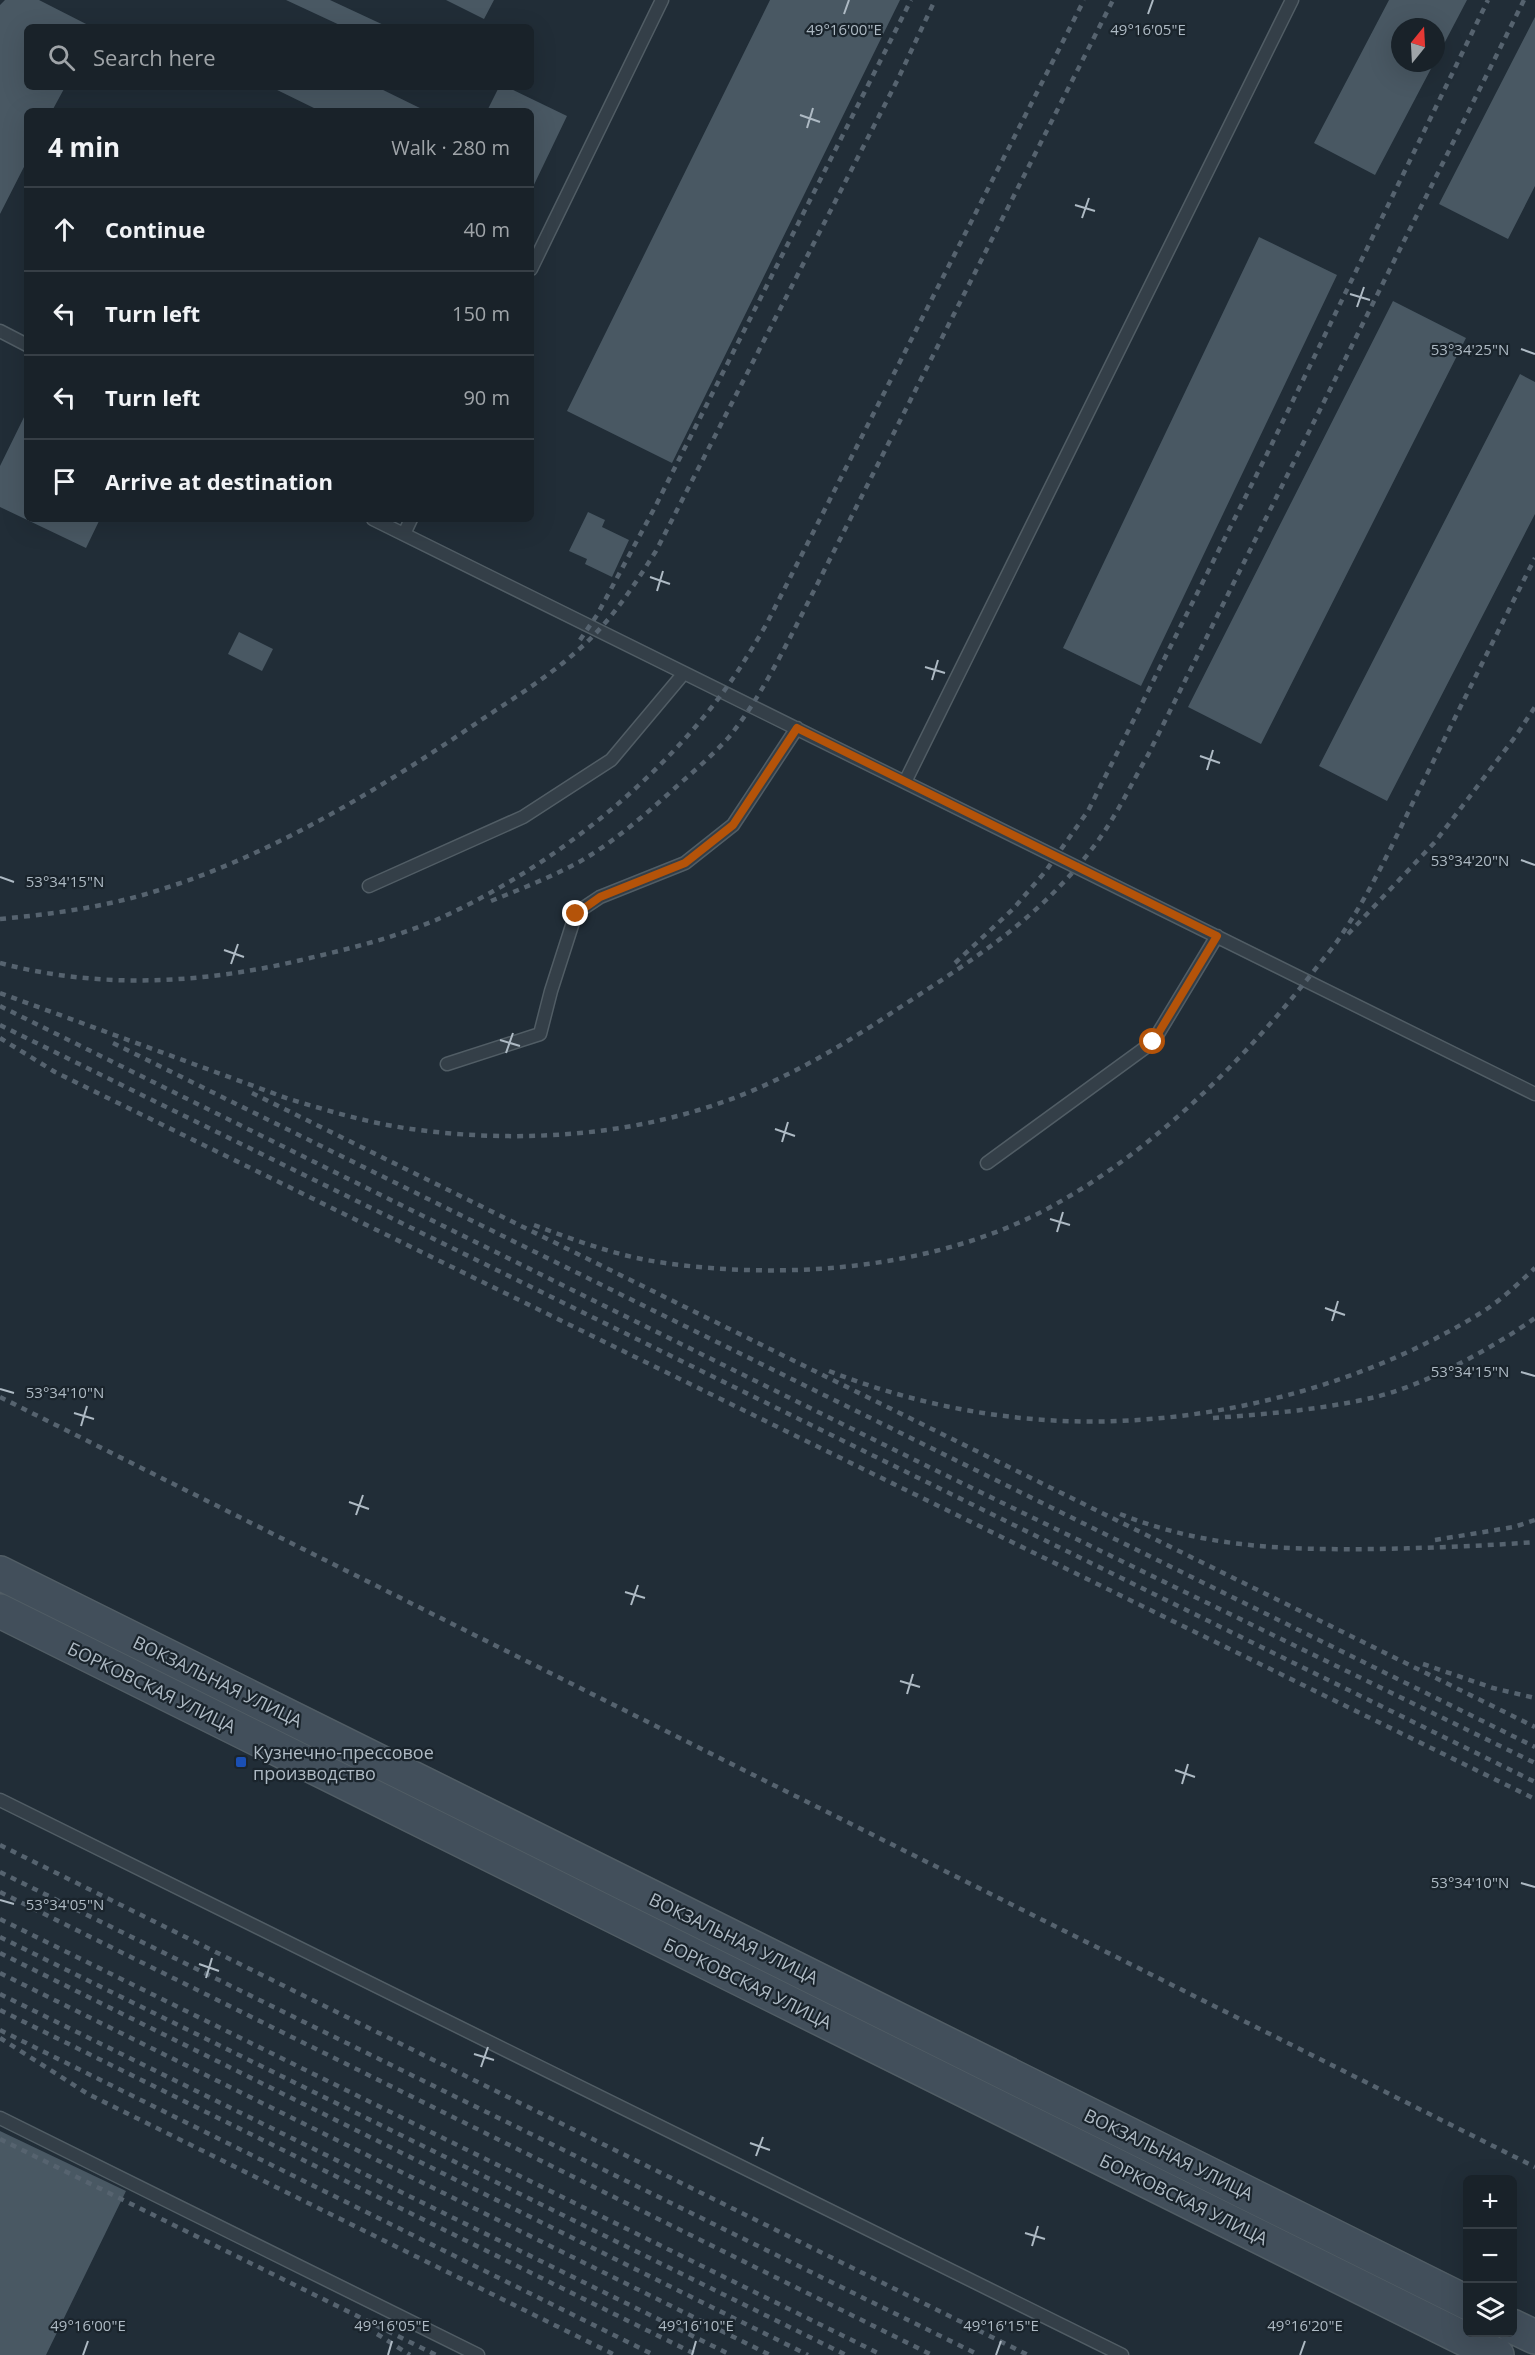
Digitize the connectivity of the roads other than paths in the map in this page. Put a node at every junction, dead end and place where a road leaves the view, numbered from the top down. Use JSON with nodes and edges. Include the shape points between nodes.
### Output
{"nodes":[{"id":1,"x":662,"y":0,"type":"edge"},
{"id":2,"x":1292,"y":0,"type":"edge"},
{"id":3,"x":534,"y":263,"type":"edge"},
{"id":4,"x":0,"y":331,"type":"edge"},
{"id":5,"x":24,"y":343,"type":"edge"},
{"id":6,"x":379,"y":522,"type":"edge"},
{"id":7,"x":410,"y":522,"type":"edge"},
{"id":8,"x":404,"y":534,"type":"junction"},
{"id":9,"x":684,"y":673,"type":"junction"},
{"id":10,"x":797,"y":728,"type":"junction"},
{"id":11,"x":905,"y":782,"type":"junction"},
{"id":12,"x":369,"y":886,"type":"dead end"},
{"id":13,"x":1217,"y":936,"type":"junction"},
{"id":14,"x":447,"y":1064,"type":"dead end"},
{"id":15,"x":1535,"y":1094,"type":"edge"},
{"id":16,"x":987,"y":1163,"type":"dead end"},
{"id":17,"x":0,"y":1573,"type":"edge"},
{"id":18,"x":0,"y":1611,"type":"edge"},
{"id":19,"x":0,"y":1800,"type":"edge"},
{"id":20,"x":0,"y":2118,"type":"edge"},
{"id":21,"x":1463,"y":2301,"type":"edge"},
{"id":22,"x":1517,"y":2328,"type":"edge"},
{"id":23,"x":1535,"y":2337,"type":"edge"},
{"id":24,"x":474,"y":2354,"type":"edge"},
{"id":25,"x":1122,"y":2355,"type":"edge"},
{"id":26,"x":1497,"y":2355,"type":"edge"}],
"edges":[{"from":1,"to":3,"type":"lane"},
{"from":2,"to":11,"type":"lane"},
{"from":4,"to":5,"type":"lane"},
{"from":6,"to":8,"type":"lane"},
{"from":7,"to":8,"type":"lane"},
{"from":8,"to":9,"type":"lane"},
{"from":9,"to":10,"type":"lane"},
{"from":9,"to":12,"type":"lane","via":[[611,760],[523,817]]},
{"from":10,"to":11,"type":"lane"},
{"from":10,"to":14,"type":"lane","via":[[733,825],[685,863],[600,897],[576,914],[540,1034]]},
{"from":11,"to":13,"type":"lane"},
{"from":13,"to":15,"type":"lane"},
{"from":13,"to":16,"type":"lane","via":[[1153,1042]]},
{"from":17,"to":21,"type":"main road","name":"ВОКЗАЛЬНАЯ УЛИЦА"},
{"from":18,"to":26,"type":"main road","name":"БОРКОВСКАЯ УЛИЦА"},
{"from":19,"to":25,"type":"lane"},
{"from":20,"to":24,"type":"lane"},
{"from":22,"to":23,"type":"main road"}]}
